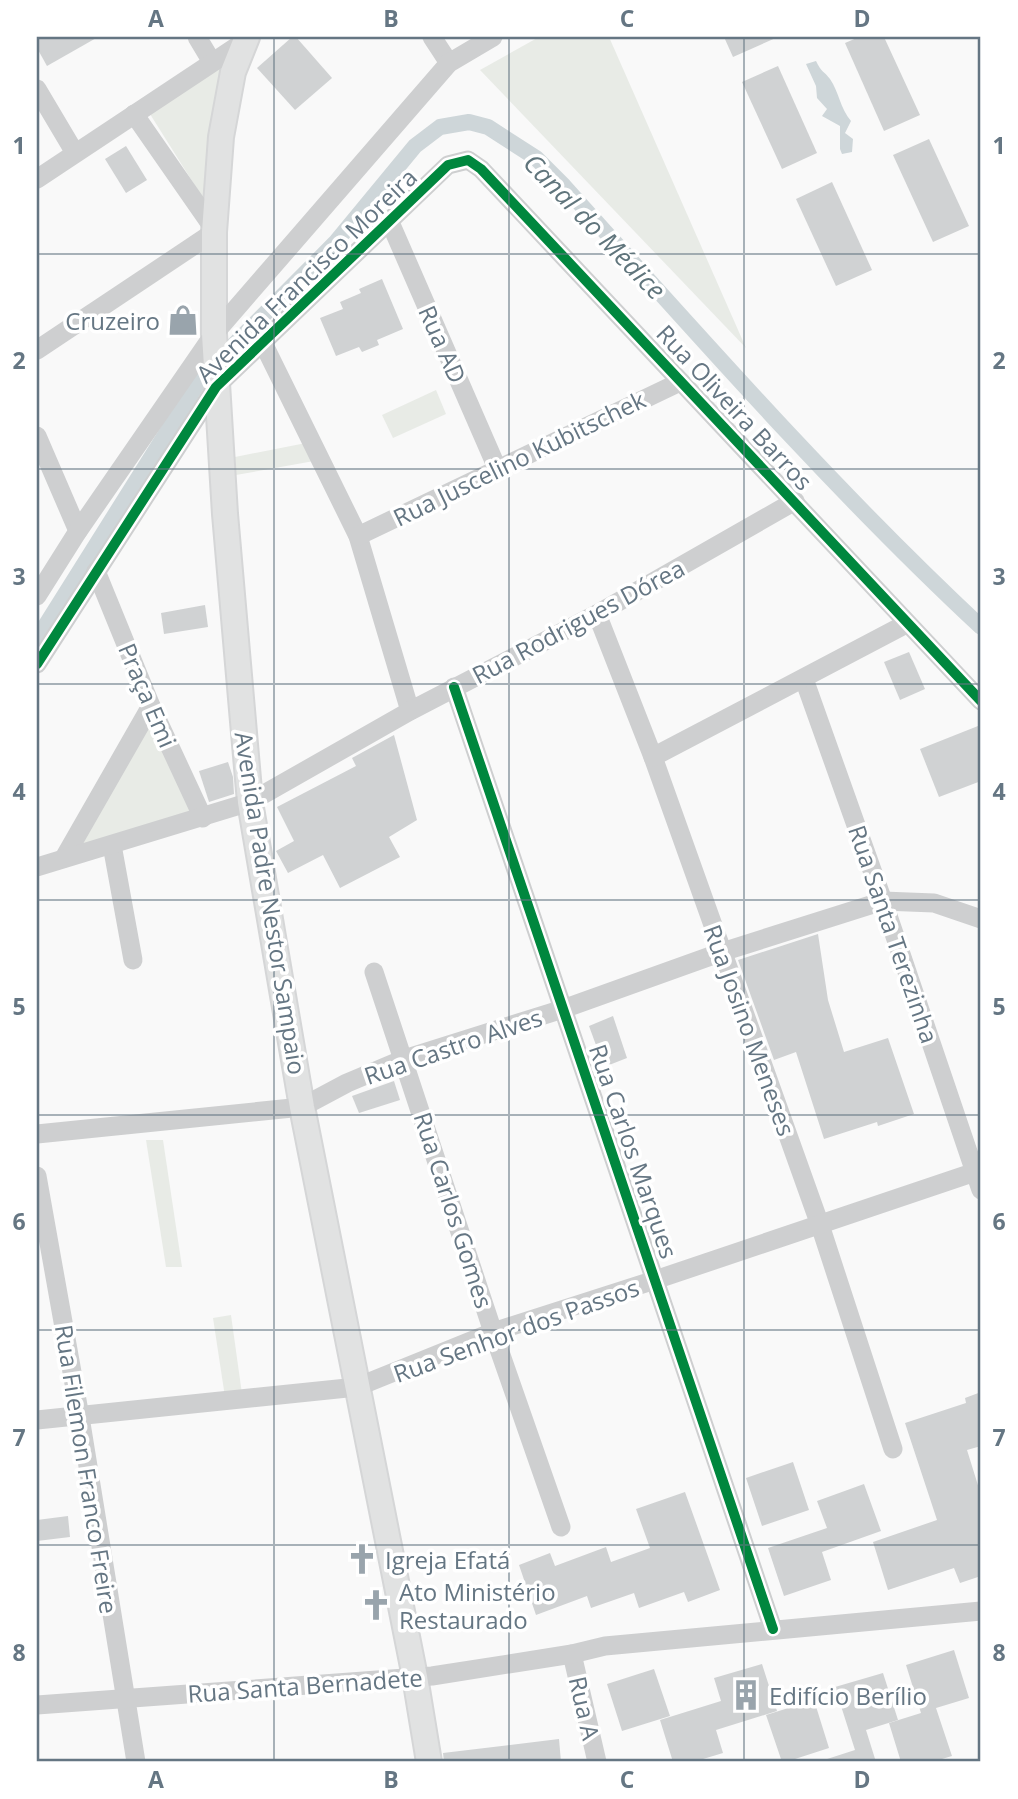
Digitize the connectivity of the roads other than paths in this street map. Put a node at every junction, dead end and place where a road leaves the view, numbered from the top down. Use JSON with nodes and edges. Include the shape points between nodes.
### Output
{"nodes":[{"id":1,"x":197,"y":37,"type":"edge"},
{"id":2,"x":432,"y":37,"type":"edge"},
{"id":3,"x":493,"y":37,"type":"edge"},
{"id":4,"x":246,"y":39,"type":"edge"},
{"id":5,"x":212,"y":62,"type":"junction"},
{"id":6,"x":449,"y":63,"type":"junction"},
{"id":7,"x":37,"y":89,"type":"edge"},
{"id":8,"x":134,"y":114,"type":"junction"},
{"id":9,"x":75,"y":153,"type":"junction"},
{"id":10,"x":448,"y":165,"type":"joint"},
{"id":11,"x":37,"y":179,"type":"edge"},
{"id":12,"x":389,"y":220,"type":"junction"},
{"id":13,"x":214,"y":230,"type":"junction"},
{"id":14,"x":214,"y":337,"type":"junction"},
{"id":15,"x":262,"y":343,"type":"junction"},
{"id":16,"x":37,"y":350,"type":"edge"},
{"id":17,"x":680,"y":382,"type":"junction"},
{"id":18,"x":216,"y":384,"type":"junction"},
{"id":19,"x":37,"y":436,"type":"edge"},
{"id":20,"x":497,"y":468,"type":"junction"},
{"id":21,"x":795,"y":501,"type":"junction"},
{"id":22,"x":78,"y":531,"type":"junction"},
{"id":23,"x":358,"y":536,"type":"junction"},
{"id":24,"x":96,"y":571,"type":"junction"},
{"id":25,"x":37,"y":596,"type":"edge"},
{"id":26,"x":597,"y":614,"type":"junction"},
{"id":27,"x":906,"y":624,"type":"junction"},
{"id":28,"x":37,"y":664,"type":"edge"},
{"id":29,"x":804,"y":679,"type":"junction"},
{"id":30,"x":454,"y":687,"type":"junction"},
{"id":31,"x":981,"y":701,"type":"edge"},
{"id":32,"x":151,"y":706,"type":"junction"},
{"id":33,"x":410,"y":711,"type":"junction"},
{"id":34,"x":653,"y":757,"type":"junction"},
{"id":35,"x":250,"y":802,"type":"junction"},
{"id":36,"x":203,"y":818,"type":"junction"},
{"id":37,"x":112,"y":845,"type":"junction"},
{"id":38,"x":64,"y":858,"type":"junction"},
{"id":39,"x":37,"y":867,"type":"edge"},
{"id":40,"x":883,"y":901,"type":"junction"},
{"id":41,"x":981,"y":919,"type":"edge"},
{"id":42,"x":722,"y":953,"type":"junction"},
{"id":43,"x":134,"y":960,"type":"dead end"},
{"id":44,"x":374,"y":972,"type":"dead end"},
{"id":45,"x":563,"y":1009,"type":"junction"},
{"id":46,"x":404,"y":1059,"type":"junction"},
{"id":47,"x":302,"y":1107,"type":"junction"},
{"id":48,"x":37,"y":1134,"type":"edge"},
{"id":49,"x":37,"y":1176,"type":"edge"},
{"id":50,"x":979,"y":1177,"type":"edge"},
{"id":51,"x":820,"y":1225,"type":"junction"},
{"id":52,"x":655,"y":1280,"type":"junction"},
{"id":53,"x":493,"y":1332,"type":"junction"},
{"id":54,"x":357,"y":1388,"type":"junction"},
{"id":55,"x":80,"y":1417,"type":"junction"},
{"id":56,"x":37,"y":1420,"type":"edge"},
{"id":57,"x":893,"y":1449,"type":"dead end"},
{"id":58,"x":561,"y":1527,"type":"dead end"},
{"id":59,"x":981,"y":1611,"type":"edge"},
{"id":60,"x":773,"y":1629,"type":"junction"},
{"id":61,"x":572,"y":1654,"type":"junction"},
{"id":62,"x":415,"y":1676,"type":"junction"},
{"id":63,"x":125,"y":1698,"type":"junction"},
{"id":64,"x":37,"y":1705,"type":"edge"},
{"id":65,"x":136,"y":1762,"type":"edge"},
{"id":66,"x":429,"y":1762,"type":"edge"},
{"id":67,"x":597,"y":1762,"type":"edge"}],
"edges":[{"from":1,"to":5,"type":"street"},
{"from":2,"to":6,"type":"street"},
{"from":3,"to":6,"type":"street","name":"Avenida Francisco Moreira"},
{"from":4,"to":5,"type":"street"},
{"from":4,"to":13,"type":"main road","name":"Avenida Padre Nestor Sampaio","via":[[233,72],[221,136]]},
{"from":5,"to":8,"type":"street"},
{"from":6,"to":14,"type":"street","name":"Avenida Francisco Moreira"},
{"from":7,"to":9,"type":"street"},
{"from":8,"to":9,"type":"street"},
{"from":8,"to":13,"type":"street"},
{"from":9,"to":11,"type":"street"},
{"from":10,"to":12,"type":"street","name":"Avenida Francisco Moreira"},
{"from":10,"to":17,"type":"street","name":"Rua Oliveira Barros","via":[[468,160],[481,169]]},
{"from":12,"to":15,"type":"street","name":"Avenida Francisco Moreira"},
{"from":12,"to":20,"type":"street","name":"Rua AD"},
{"from":13,"to":14,"type":"main road","name":"Avenida Padre Nestor Sampaio"},
{"from":13,"to":16,"type":"street"},
{"from":14,"to":18,"type":"main road","name":"Avenida Padre Nestor Sampaio"},
{"from":14,"to":22,"type":"street","name":"Avenida Francisco Moreira"},
{"from":15,"to":18,"type":"street","name":"Avenida Francisco Moreira"},
{"from":15,"to":23,"type":"street"},
{"from":17,"to":20,"type":"street","name":"Rua Juscelino Kubitschek"},
{"from":17,"to":21,"type":"street","name":"Rua Oliveira Barros"},
{"from":18,"to":24,"type":"street","name":"Avenida Francisco Moreira"},
{"from":18,"to":35,"type":"main road","name":"Avenida Padre Nestor Sampaio"},
{"from":19,"to":22,"type":"street"},
{"from":20,"to":23,"type":"street","name":"Rua Juscelino Kubitschek"},
{"from":21,"to":26,"type":"street","name":"Rua Rodrigues Dórea"},
{"from":21,"to":27,"type":"street","name":"Rua Oliveira Barros"},
{"from":22,"to":25,"type":"street","name":"Avenida Francisco Moreira"},
{"from":23,"to":33,"type":"street"},
{"from":24,"to":28,"type":"street","name":"Avenida Francisco Moreira"},
{"from":24,"to":32,"type":"street","name":"Praça Emi"},
{"from":26,"to":30,"type":"street","name":"Rua Rodrigues Dórea"},
{"from":26,"to":34,"type":"street","name":"Rua Josino Meneses"},
{"from":27,"to":29,"type":"street"},
{"from":27,"to":31,"type":"street","name":"Rua Oliveira Barros"},
{"from":29,"to":34,"type":"street"},
{"from":29,"to":40,"type":"street","name":"Rua Santa Terezinha"},
{"from":30,"to":33,"type":"street","name":"Rua Rodrigues Dórea"},
{"from":30,"to":45,"type":"street","name":"Rua Carlos Marques"},
{"from":32,"to":36,"type":"street","name":"Praça Emi"},
{"from":32,"to":38,"type":"street"},
{"from":33,"to":35,"type":"street","name":"Rua Rodrigues Dórea"},
{"from":34,"to":42,"type":"street","name":"Rua Josino Meneses"},
{"from":35,"to":36,"type":"street","name":"Rua Rodrigues Dórea"},
{"from":35,"to":47,"type":"main road","name":"Avenida Padre Nestor Sampaio"},
{"from":36,"to":37,"type":"street","name":"Rua Rodrigues Dórea"},
{"from":37,"to":38,"type":"street","name":"Rua Rodrigues Dórea"},
{"from":37,"to":43,"type":"street"},
{"from":38,"to":39,"type":"street","name":"Rua Rodrigues Dórea"},
{"from":40,"to":41,"type":"street","name":"Rua Castro Alves","via":[[934,903]]},
{"from":40,"to":42,"type":"street","name":"Rua Castro Alves"},
{"from":40,"to":50,"type":"street","name":"Rua Santa Terezinha"},
{"from":42,"to":45,"type":"street","name":"Rua Castro Alves"},
{"from":42,"to":51,"type":"street","name":"Rua Josino Meneses"},
{"from":44,"to":46,"type":"street","name":"Rua Carlos Gomes"},
{"from":45,"to":46,"type":"street","name":"Rua Castro Alves"},
{"from":45,"to":52,"type":"street","name":"Rua Carlos Marques"},
{"from":46,"to":47,"type":"street","name":"Rua Castro Alves"},
{"from":46,"to":53,"type":"street","name":"Rua Carlos Gomes"},
{"from":47,"to":48,"type":"street","name":"Rua Castro Alves"},
{"from":47,"to":54,"type":"main road","name":"Avenida Padre Nestor Sampaio"},
{"from":49,"to":55,"type":"street","name":"Rua Filemon Franco Freire"},
{"from":50,"to":51,"type":"street","name":"Rua Senhor dos Passos"},
{"from":51,"to":52,"type":"street","name":"Rua Senhor dos Passos"},
{"from":51,"to":57,"type":"street","name":"Rua Josino Meneses"},
{"from":52,"to":53,"type":"street","name":"Rua Senhor dos Passos"},
{"from":52,"to":60,"type":"street","name":"Rua Carlos Marques"},
{"from":53,"to":54,"type":"street","name":"Rua Senhor dos Passos"},
{"from":53,"to":58,"type":"street","name":"Rua Carlos Gomes"},
{"from":54,"to":55,"type":"street","name":"Rua Senhor dos Passos"},
{"from":54,"to":62,"type":"main road","name":"Avenida Padre Nestor Sampaio"},
{"from":55,"to":56,"type":"street","name":"Rua Senhor dos Passos"},
{"from":55,"to":63,"type":"street","name":"Rua Filemon Franco Freire"},
{"from":59,"to":60,"type":"street","name":"Rua Santa Bernadete"},
{"from":60,"to":61,"type":"street","name":"Rua Santa Bernadete","via":[[605,1646]]},
{"from":61,"to":62,"type":"street","name":"Rua Santa Bernadete"},
{"from":61,"to":67,"type":"street","name":"Rua A"},
{"from":62,"to":63,"type":"street","name":"Rua Santa Bernadete"},
{"from":62,"to":66,"type":"main road","name":"Avenida Padre Nestor Sampaio"},
{"from":63,"to":64,"type":"street","name":"Rua Santa Bernadete"},
{"from":63,"to":65,"type":"street","name":"Rua Filemon Franco Freire"}]}
